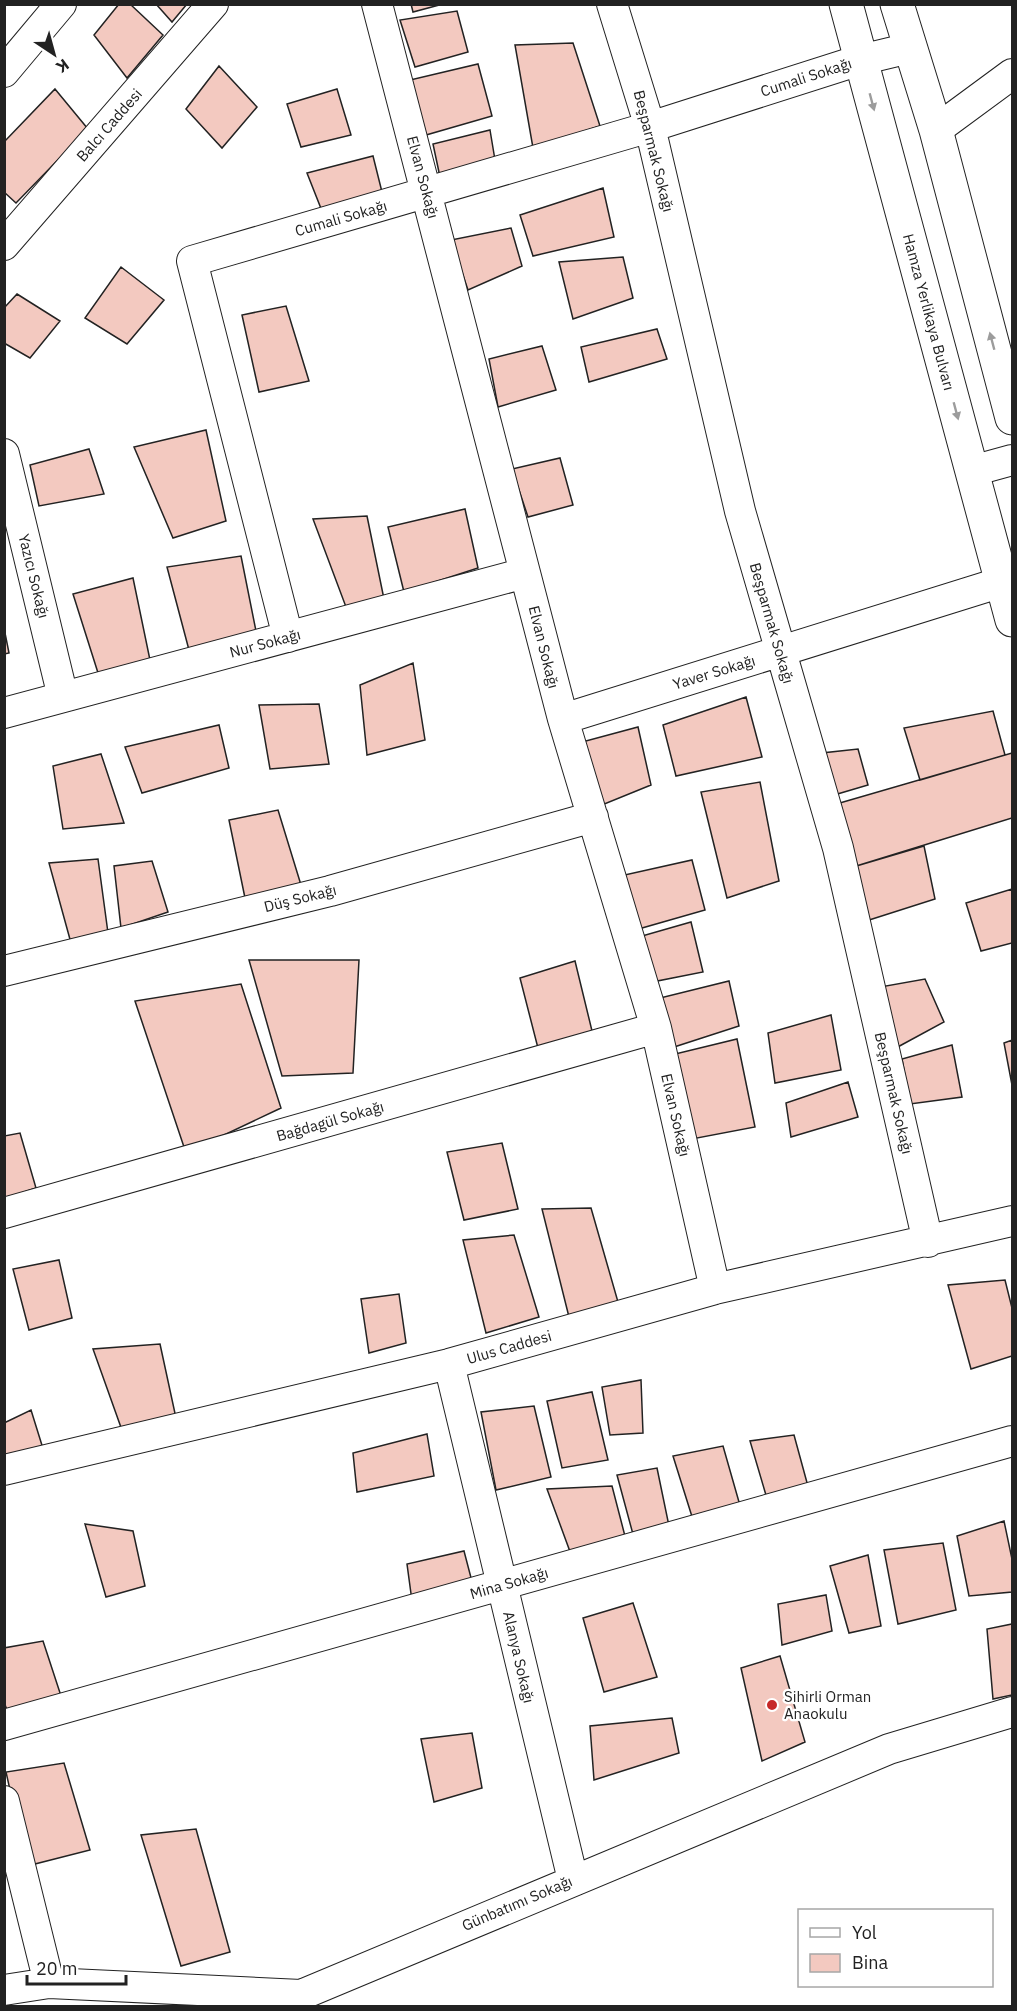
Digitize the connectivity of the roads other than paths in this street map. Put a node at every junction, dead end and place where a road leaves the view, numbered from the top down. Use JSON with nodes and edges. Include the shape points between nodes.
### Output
{"nodes":[{"id":1,"x":61,"y":4,"type":"edge"},
{"id":2,"x":213,"y":4,"type":"edge"},
{"id":3,"x":377,"y":4,"type":"edge"},
{"id":4,"x":612,"y":4,"type":"edge"},
{"id":5,"x":846,"y":4,"type":"edge"},
{"id":6,"x":897,"y":4,"type":"edge"},
{"id":7,"x":910,"y":48,"type":"junction"},
{"id":8,"x":861,"y":60,"type":"junction"},
{"id":9,"x":4,"y":72,"type":"edge"},
{"id":10,"x":1012,"y":74,"type":"edge"},
{"id":11,"x":650,"y":127,"type":"junction"},
{"id":12,"x":936,"y":130,"type":"junction"},
{"id":13,"x":427,"y":194,"type":"junction"},
{"id":14,"x":4,"y":245,"type":"edge"},
{"id":15,"x":1012,"y":418,"type":"edge"},
{"id":16,"x":4,"y":454,"type":"edge"},
{"id":17,"x":1012,"y":460,"type":"edge"},
{"id":18,"x":972,"y":471,"type":"junction"},
{"id":19,"x":525,"y":573,"type":"junction"},
{"id":20,"x":1002,"y":582,"type":"junction"},
{"id":21,"x":1012,"y":620,"type":"edge"},
{"id":22,"x":288,"y":637,"type":"junction"},
{"id":23,"x":780,"y":652,"type":"junction"},
{"id":24,"x":63,"y":697,"type":"junction"},
{"id":25,"x":4,"y":713,"type":"edge"},
{"id":26,"x":563,"y":719,"type":"junction"},
{"id":27,"x":593,"y":817,"type":"junction"},
{"id":28,"x":4,"y":971,"type":"edge"},
{"id":29,"x":656,"y":1028,"type":"junction"},
{"id":30,"x":4,"y":1214,"type":"edge"},
{"id":31,"x":1012,"y":1221,"type":"edge"},
{"id":32,"x":928,"y":1242,"type":"junction"},
{"id":33,"x":715,"y":1289,"type":"junction"},
{"id":34,"x":449,"y":1364,"type":"junction"},
{"id":35,"x":1012,"y":1442,"type":"edge"},
{"id":36,"x":4,"y":1470,"type":"edge"},
{"id":37,"x":502,"y":1585,"type":"junction"},
{"id":38,"x":1012,"y":1712,"type":"edge"},
{"id":39,"x":4,"y":1725,"type":"edge"},
{"id":40,"x":4,"y":1801,"type":"edge"},
{"id":41,"x":573,"y":1880,"type":"junction"},
{"id":42,"x":48,"y":1983,"type":"junction"},
{"id":43,"x":4,"y":1990,"type":"edge"},
{"id":44,"x":292,"y":2001,"type":"edge"}],
"edges":[{"from":1,"to":9,"type":"street"},
{"from":2,"to":14,"type":"street","name":"Balcı Caddesi"},
{"from":3,"to":13,"type":"street","name":"Elvan Sokağı"},
{"from":4,"to":11,"type":"street","name":"Beşparmak Sokağı"},
{"from":5,"to":8,"type":"main road","name":"Hamza Yerlikaya Bulvarı"},
{"from":6,"to":7,"type":"main road"},
{"from":7,"to":8,"type":"street","name":"Cumali Sokağı"},
{"from":7,"to":12,"type":"main road"},
{"from":8,"to":11,"type":"street","name":"Cumali Sokağı"},
{"from":8,"to":18,"type":"main road","name":"Hamza Yerlikaya Bulvarı","one_way":true},
{"from":10,"to":12,"type":"street"},
{"from":11,"to":13,"type":"street","name":"Cumali Sokağı"},
{"from":11,"to":23,"type":"street","name":"Beşparmak Sokağı","via":[[740,511]]},
{"from":15,"to":12,"type":"main road","one_way":true},
{"from":13,"to":19,"type":"street","name":"Elvan Sokağı"},
{"from":13,"to":22,"type":"street","name":"Cumali Sokağı","via":[[192,261]]},
{"from":16,"to":24,"type":"street","name":"Yazıcı Sokağı"},
{"from":17,"to":18,"type":"street"},
{"from":18,"to":20,"type":"main road","name":"Hamza Yerlikaya Bulvarı"},
{"from":19,"to":22,"type":"street","name":"Nur Sokağı"},
{"from":19,"to":26,"type":"street","name":"Elvan Sokağı"},
{"from":20,"to":21,"type":"main road","name":"Hamza Yerlikaya Bulvarı"},
{"from":20,"to":23,"type":"street","name":"Yaver Sokağı"},
{"from":22,"to":24,"type":"street","name":"Nur Sokağı"},
{"from":23,"to":26,"type":"street","name":"Yaver Sokağı"},
{"from":23,"to":32,"type":"street","name":"Beşparmak Sokağı","via":[[838,848]]},
{"from":24,"to":25,"type":"street","name":"Nur Sokağı"},
{"from":26,"to":27,"type":"street","name":"Elvan Sokağı"},
{"from":27,"to":28,"type":"street","name":"Düş Sokağı","via":[[330,891]]},
{"from":27,"to":29,"type":"street","name":"Elvan Sokağı"},
{"from":29,"to":30,"type":"street","name":"Bağdagül Sokağı"},
{"from":29,"to":33,"type":"street","name":"Elvan Sokağı"},
{"from":31,"to":32,"type":"street","name":"Ulus Caddesi"},
{"from":32,"to":33,"type":"street","name":"Ulus Caddesi"},
{"from":33,"to":34,"type":"street","name":"Ulus Caddesi"},
{"from":34,"to":36,"type":"street","name":"Ulus Caddesi"},
{"from":34,"to":37,"type":"street","name":"Alanya Sokağı"},
{"from":35,"to":37,"type":"street","name":"Mina Sokağı"},
{"from":37,"to":39,"type":"street","name":"Mina Sokağı"},
{"from":37,"to":41,"type":"street","name":"Alanya Sokağı"},
{"from":38,"to":41,"type":"street","name":"Günbatımı Sokağı","via":[[889,1749]]},
{"from":40,"to":42,"type":"street"},
{"from":41,"to":44,"type":"street","name":"Günbatımı Sokağı"},
{"from":42,"to":43,"type":"street","name":"Günbatımı Sokağı"},
{"from":42,"to":44,"type":"street","name":"Günbatımı Sokağı"}]}
